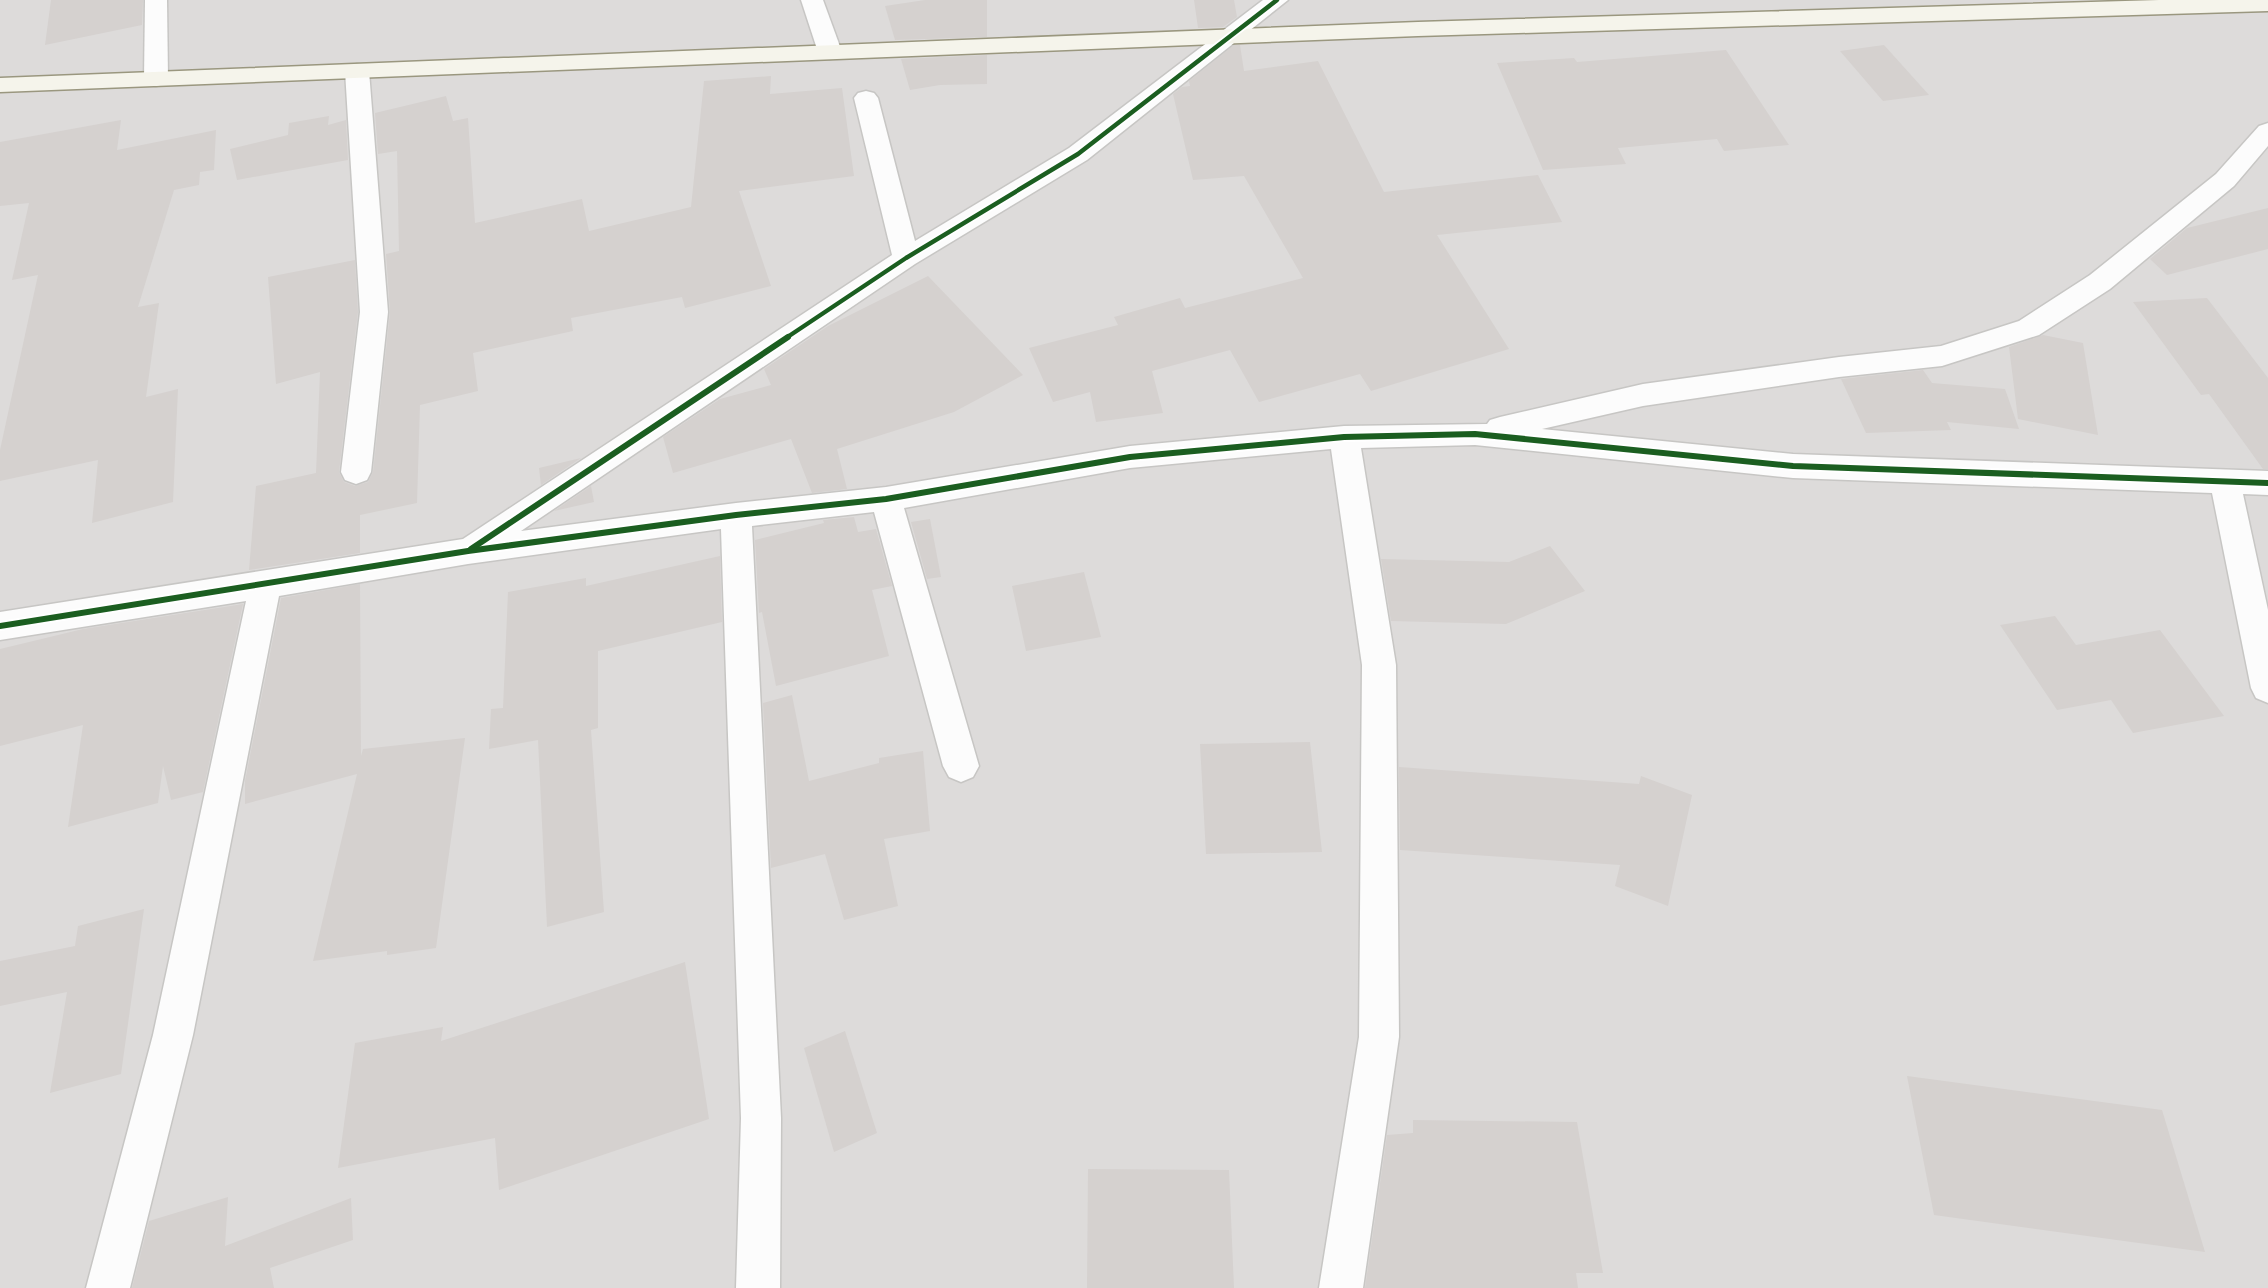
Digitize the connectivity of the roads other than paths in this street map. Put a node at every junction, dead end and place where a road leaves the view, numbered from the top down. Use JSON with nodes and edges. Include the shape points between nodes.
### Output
{"nodes":[{"id":1,"x":156,"y":0,"type":"edge"},
{"id":2,"x":812,"y":0,"type":"edge"},
{"id":3,"x":1277,"y":0,"type":"edge"},
{"id":4,"x":2268,"y":4,"type":"edge"},
{"id":5,"x":1228,"y":38,"type":"junction"},
{"id":6,"x":830,"y":52,"type":"junction"},
{"id":7,"x":357,"y":71,"type":"junction"},
{"id":8,"x":156,"y":79,"type":"junction"},
{"id":9,"x":0,"y":85,"type":"edge"},
{"id":10,"x":866,"y":98,"type":"dead end"},
{"id":11,"x":2268,"y":131,"type":"edge"},
{"id":12,"x":906,"y":258,"type":"junction"},
{"id":13,"x":1475,"y":434,"type":"junction"},
{"id":14,"x":1344,"y":437,"type":"junction"},
{"id":15,"x":356,"y":472,"type":"dead end"},
{"id":16,"x":2225,"y":482,"type":"junction"},
{"id":17,"x":2268,"y":483,"type":"edge"},
{"id":18,"x":886,"y":499,"type":"junction"},
{"id":19,"x":736,"y":515,"type":"junction"},
{"id":20,"x":468,"y":550,"type":"junction"},
{"id":21,"x":265,"y":585,"type":"junction"},
{"id":22,"x":0,"y":626,"type":"edge"},
{"id":23,"x":2268,"y":688,"type":"edge"},
{"id":24,"x":961,"y":766,"type":"dead end"},
{"id":25,"x":108,"y":1288,"type":"edge"},
{"id":26,"x":758,"y":1288,"type":"edge"},
{"id":27,"x":1341,"y":1288,"type":"edge"}],
"edges":[{"from":1,"to":8,"type":"street"},
{"from":2,"to":6,"type":"street"},
{"from":3,"to":5,"type":"street"},
{"from":4,"to":5,"type":"main road","via":[[1889,13]]},
{"from":5,"to":6,"type":"main road"},
{"from":5,"to":12,"type":"street","via":[[1078,154]]},
{"from":6,"to":7,"type":"main road"},
{"from":7,"to":8,"type":"main road"},
{"from":7,"to":15,"type":"street","via":[[374,312]]},
{"from":8,"to":9,"type":"main road"},
{"from":10,"to":12,"type":"street"},
{"from":11,"to":13,"type":"street","via":[[2207,195],[2100,282],[2029,328],[1942,356],[1643,395]]},
{"from":12,"to":20,"type":"street"},
{"from":13,"to":14,"type":"street"},
{"from":13,"to":16,"type":"street","via":[[1792,466]]},
{"from":14,"to":18,"type":"street","via":[[1130,457]]},
{"from":14,"to":27,"type":"street","via":[[1379,665],[1379,1037]]},
{"from":16,"to":17,"type":"street"},
{"from":16,"to":23,"type":"street"},
{"from":18,"to":19,"type":"street"},
{"from":18,"to":24,"type":"street"},
{"from":19,"to":20,"type":"street"},
{"from":19,"to":26,"type":"street","via":[[761,1118]]},
{"from":20,"to":21,"type":"street"},
{"from":21,"to":22,"type":"street"},
{"from":21,"to":25,"type":"street","via":[[173,1035]]}]}
